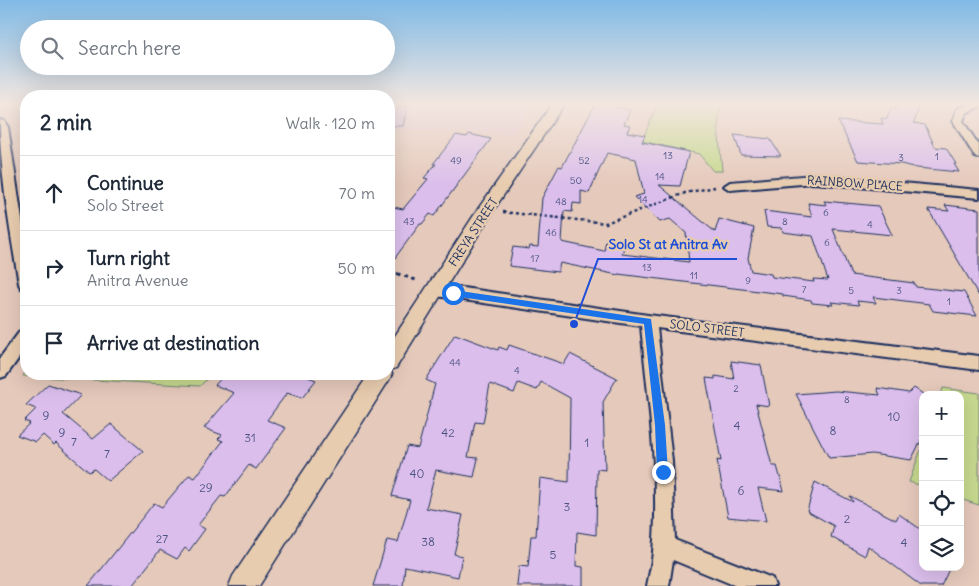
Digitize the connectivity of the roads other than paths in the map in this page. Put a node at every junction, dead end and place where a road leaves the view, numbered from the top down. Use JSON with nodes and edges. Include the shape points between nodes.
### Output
{"nodes":[{"id":1,"x":3,"y":130,"type":"edge"},
{"id":2,"x":540,"y":130,"type":"edge"},
{"id":3,"x":963,"y":130,"type":"edge"},
{"id":4,"x":979,"y":155,"type":"edge"},
{"id":5,"x":730,"y":186,"type":"dead end"},
{"id":6,"x":979,"y":194,"type":"edge"},
{"id":7,"x":20,"y":214,"type":"edge"},
{"id":8,"x":436,"y":290,"type":"junction"},
{"id":9,"x":648,"y":321,"type":"junction"},
{"id":10,"x":20,"y":344,"type":"edge"},
{"id":11,"x":395,"y":353,"type":"edge"},
{"id":12,"x":979,"y":363,"type":"edge"},
{"id":13,"x":0,"y":371,"type":"edge"},
{"id":14,"x":377,"y":380,"type":"edge"},
{"id":15,"x":664,"y":546,"type":"junction"},
{"id":16,"x":243,"y":586,"type":"edge"},
{"id":17,"x":658,"y":586,"type":"edge"},
{"id":18,"x":764,"y":586,"type":"edge"}],
"edges":[{"from":1,"to":7,"type":"street"},
{"from":2,"to":8,"type":"street","name":"FREYA STREET"},
{"from":3,"to":4,"type":"street"},
{"from":5,"to":6,"type":"street","name":"RAINBOW PLACE","via":[[814,178]]},
{"from":8,"to":9,"type":"street","name":"SOLO STREET"},
{"from":8,"to":11,"type":"street","name":"FREYA STREET"},
{"from":9,"to":12,"type":"street","name":"SOLO STREET"},
{"from":9,"to":15,"type":"street","via":[[662,446]]},
{"from":10,"to":13,"type":"street"},
{"from":14,"to":16,"type":"street"},
{"from":15,"to":17,"type":"street"},
{"from":15,"to":18,"type":"street"}]}
